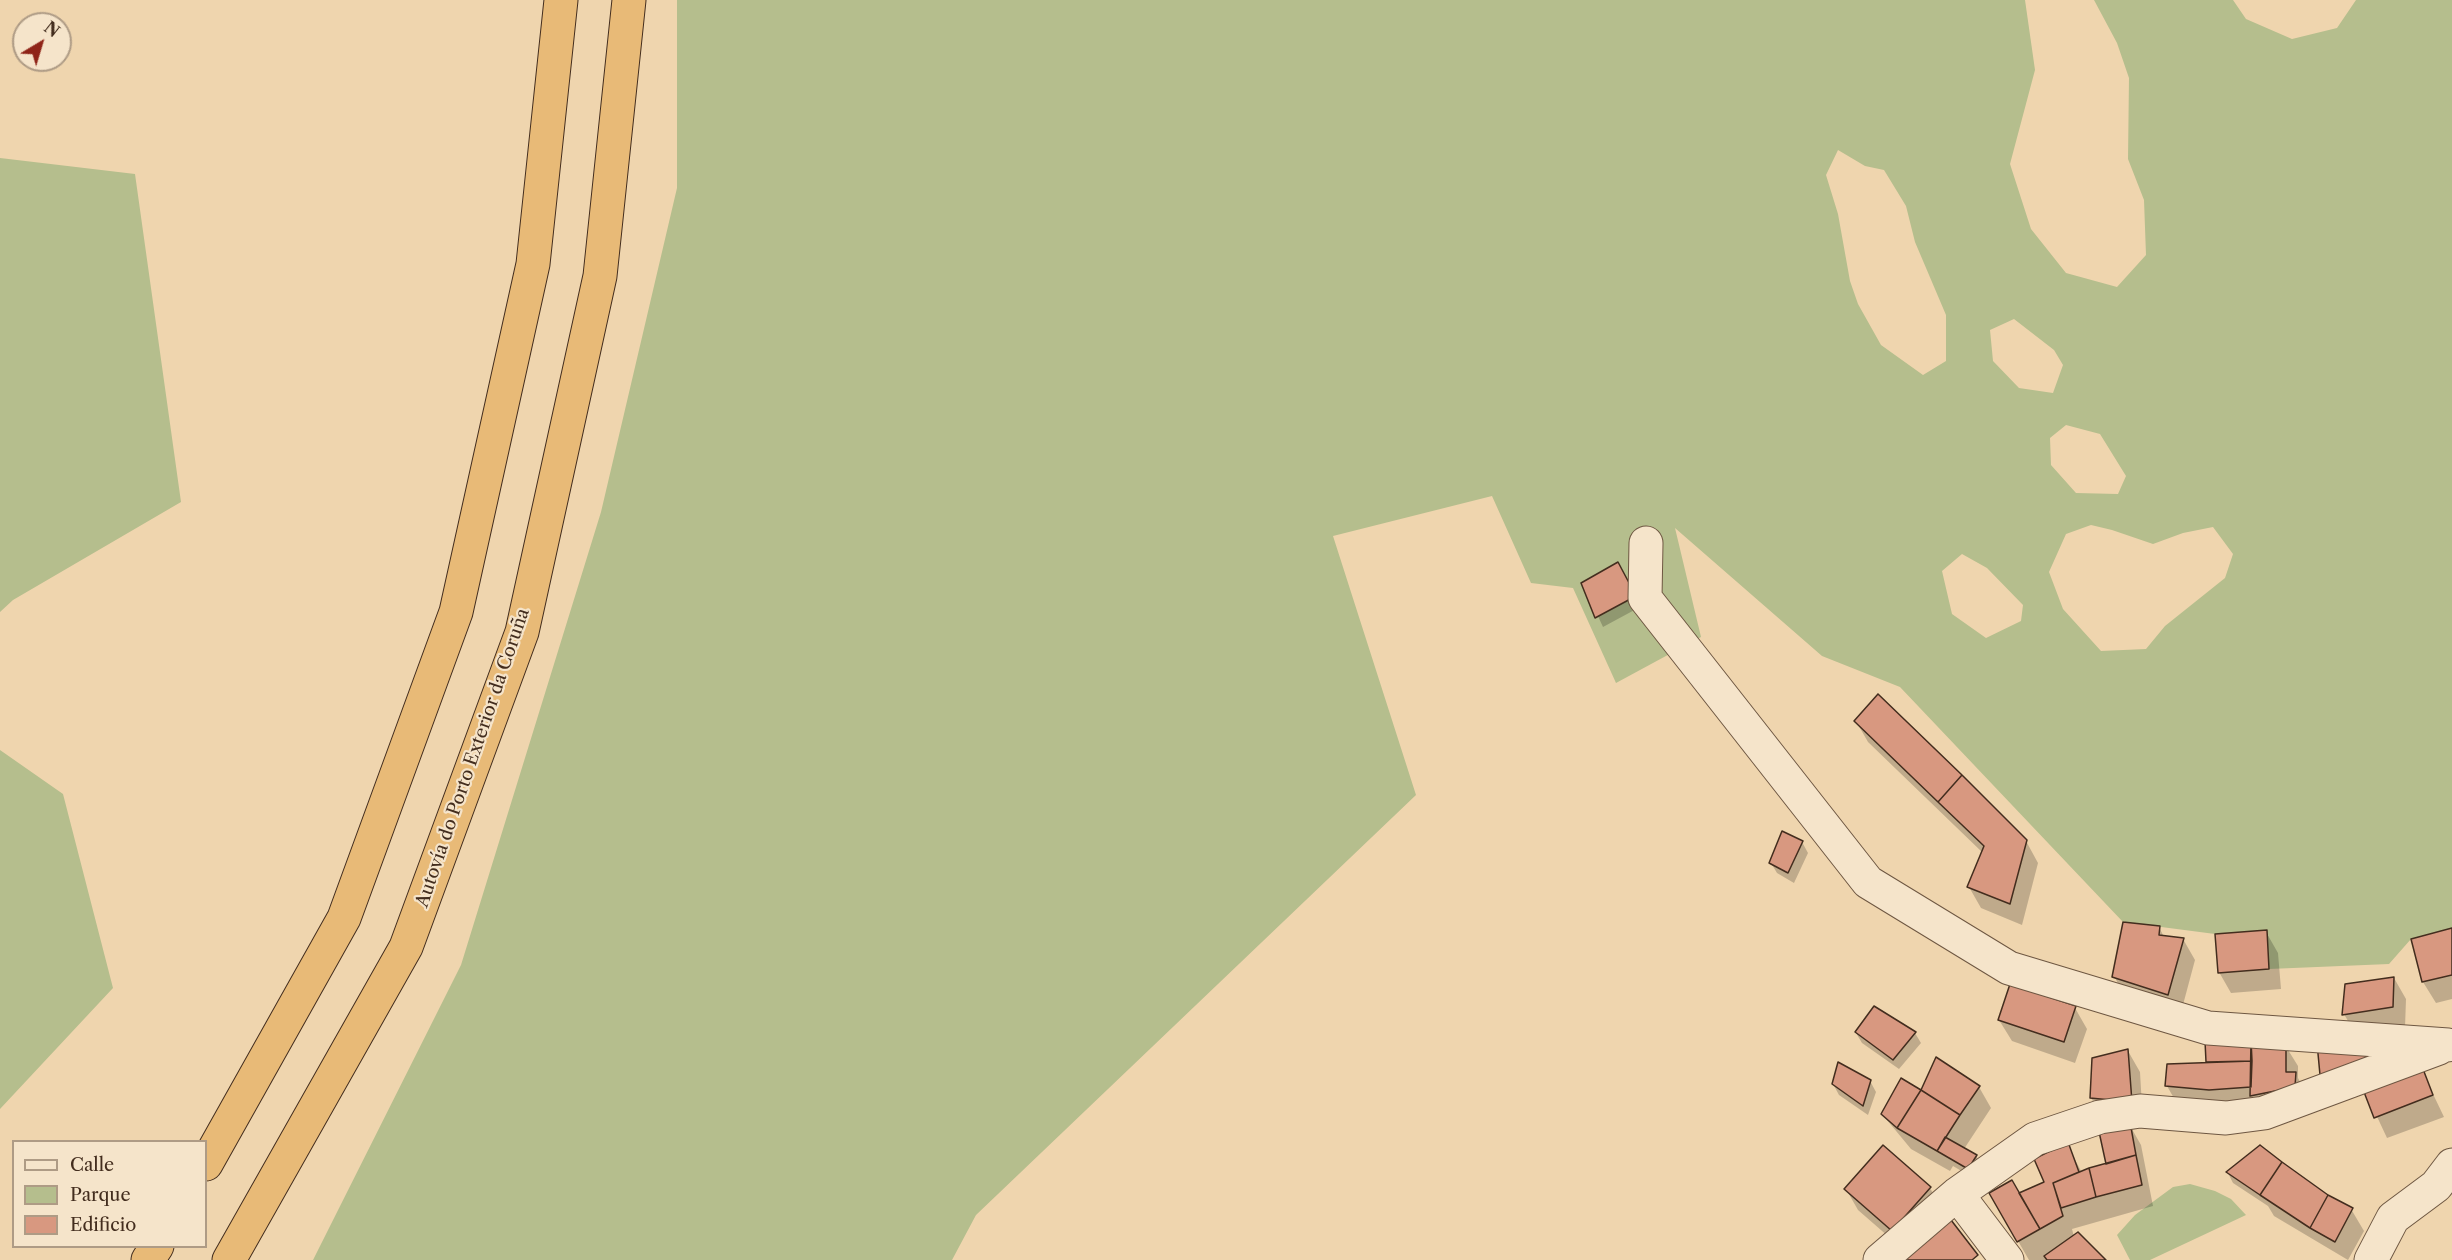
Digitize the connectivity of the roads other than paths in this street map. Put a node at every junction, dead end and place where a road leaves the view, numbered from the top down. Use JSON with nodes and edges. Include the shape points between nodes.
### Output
{"nodes":[{"id":1,"x":561,"y":0,"type":"edge"},
{"id":2,"x":629,"y":0,"type":"edge"},
{"id":3,"x":1646,"y":543,"type":"dead end"},
{"id":4,"x":2450,"y":1044,"type":"edge"},
{"id":5,"x":207,"y":1162,"type":"edge"},
{"id":6,"x":2452,"y":1165,"type":"edge"},
{"id":7,"x":1957,"y":1194,"type":"junction"},
{"id":8,"x":229,"y":1260,"type":"edge"},
{"id":9,"x":1880,"y":1260,"type":"edge"},
{"id":10,"x":2007,"y":1260,"type":"edge"},
{"id":11,"x":2371,"y":1260,"type":"edge"}],
"edges":[{"from":1,"to":5,"type":"highway","via":[[533,264],[456,612],[344,918]]},
{"from":2,"to":8,"type":"highway","name":"Autovía do Porto Exterior da Coruña","via":[[600,276],[522,632],[406,946]]},
{"from":3,"to":4,"type":"street","via":[[1646,598],[1868,882],[2009,968],[2208,1028]]},
{"from":4,"to":7,"type":"street","via":[[2264,1113],[2226,1118],[2140,1111],[2100,1117],[2035,1139]]},
{"from":6,"to":11,"type":"street","via":[[2436,1186],[2393,1218]]},
{"from":7,"to":9,"type":"street"},
{"from":7,"to":10,"type":"street"}]}
